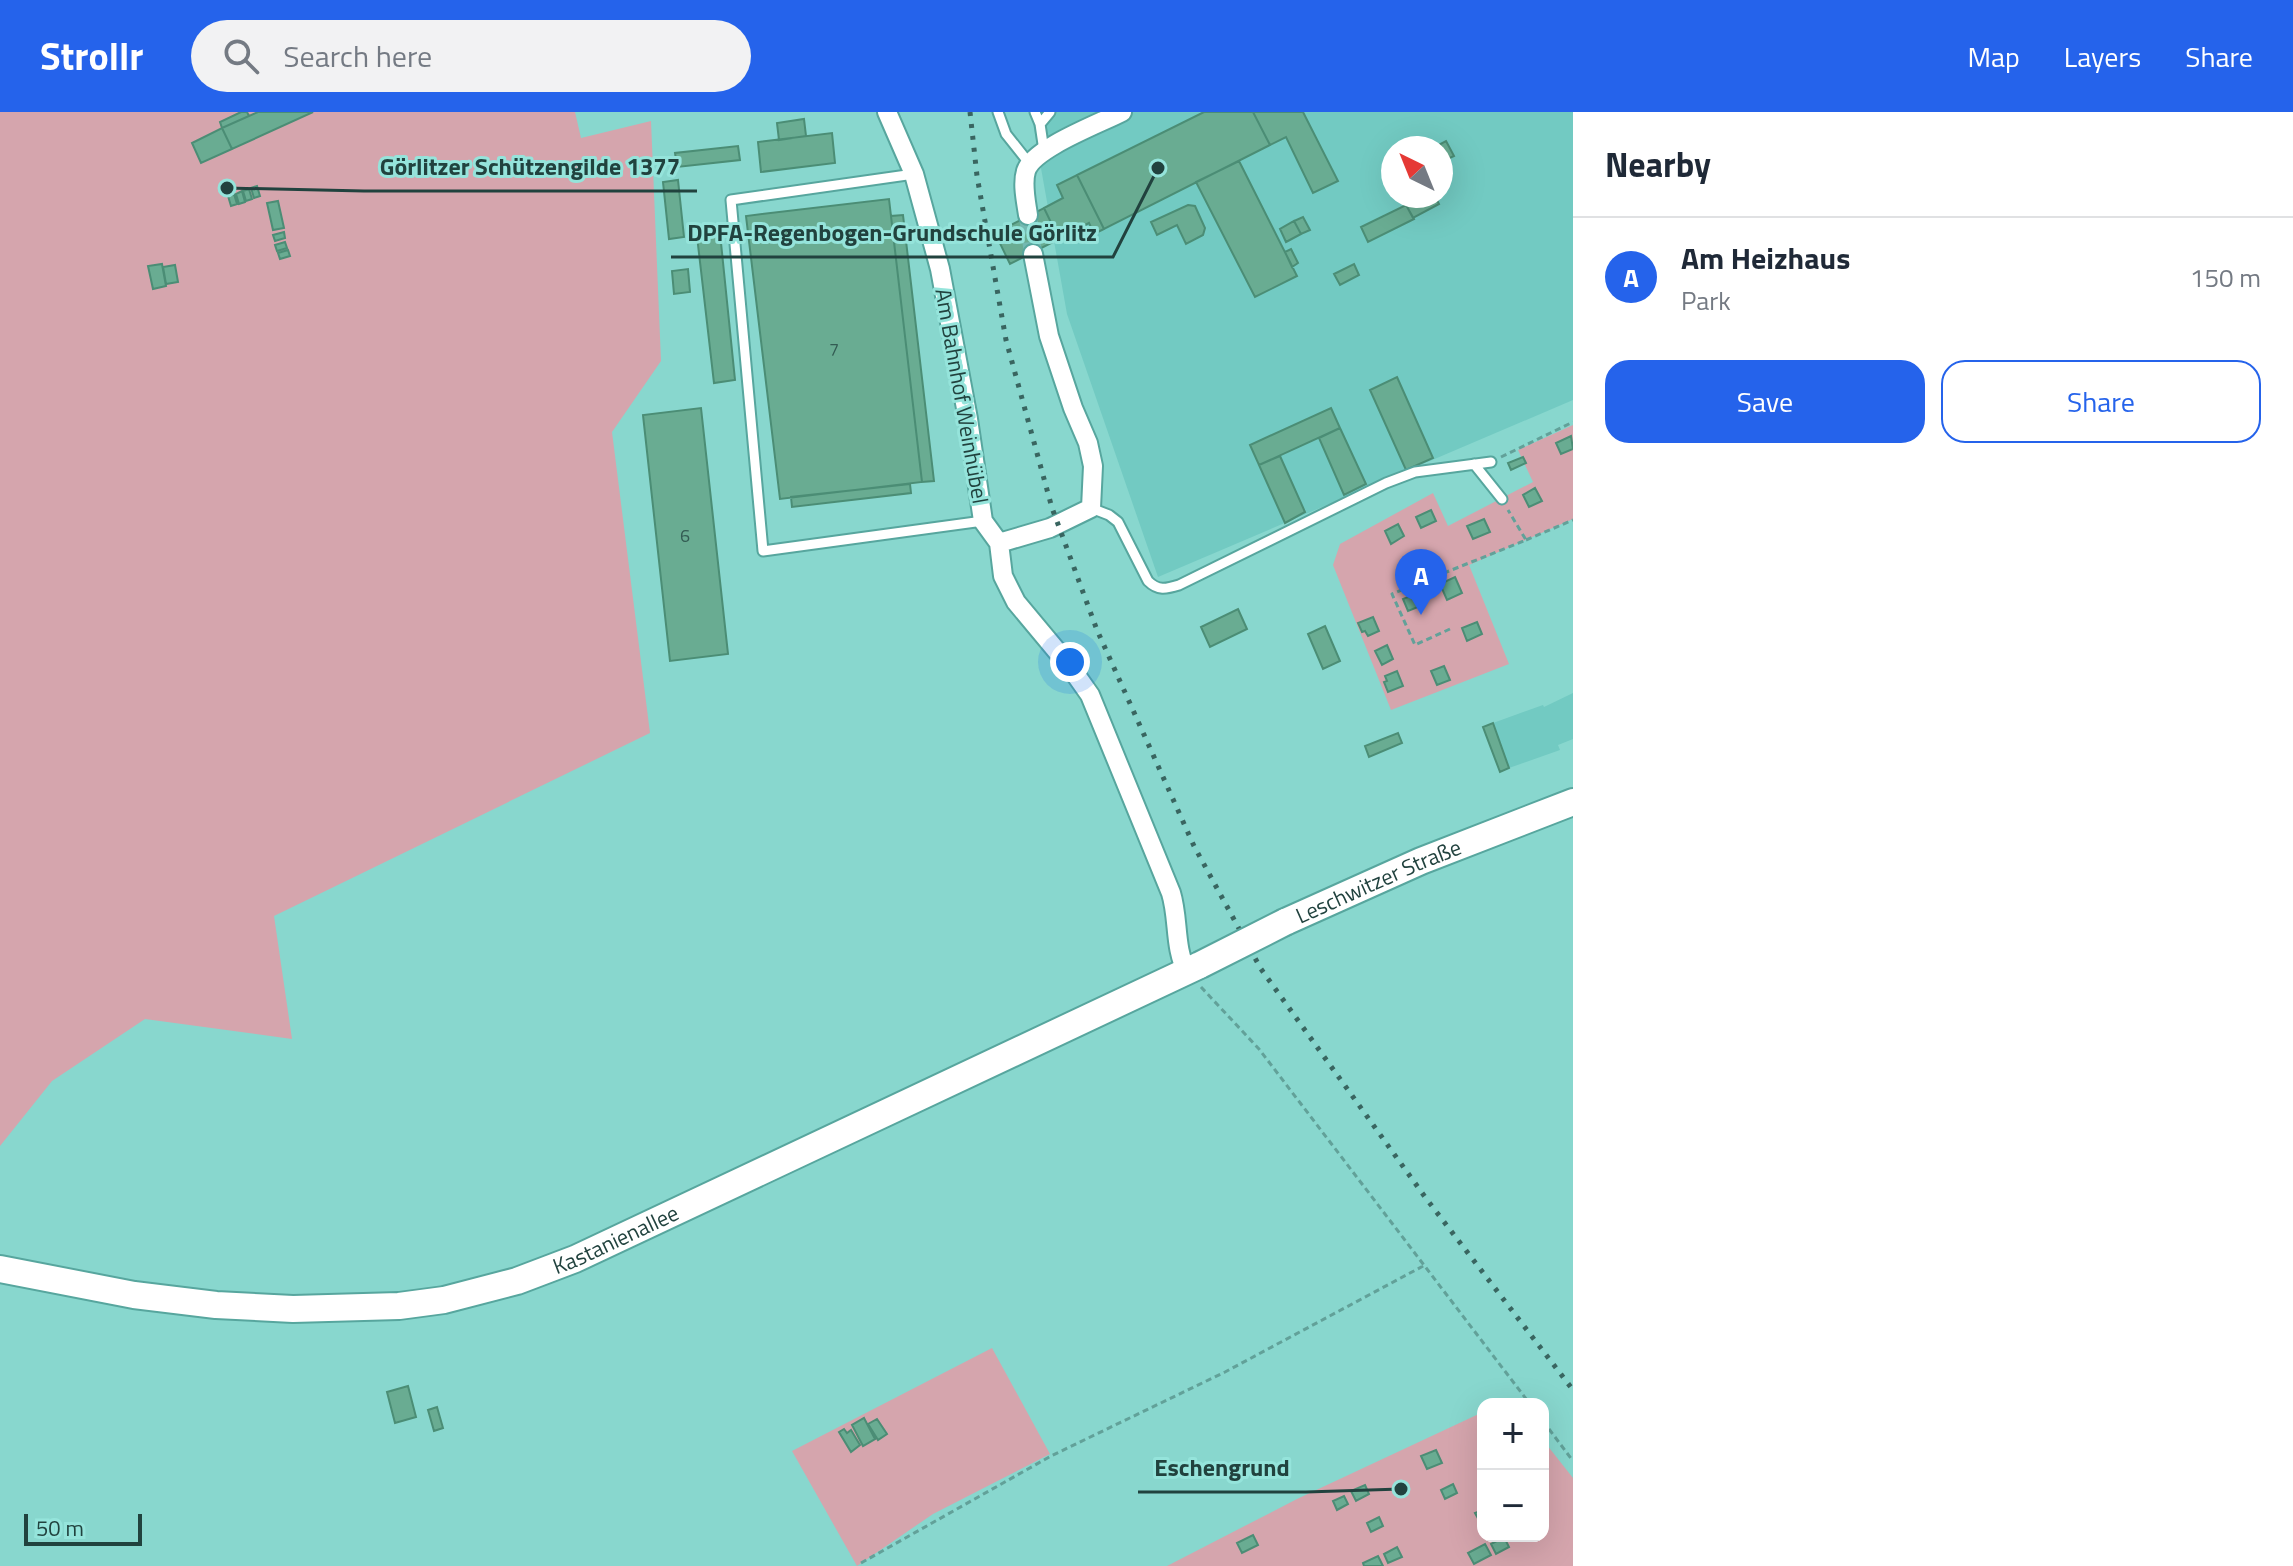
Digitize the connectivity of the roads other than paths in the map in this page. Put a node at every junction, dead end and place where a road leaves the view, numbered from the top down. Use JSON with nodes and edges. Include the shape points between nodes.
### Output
{"nodes":[{"id":1,"x":887,"y":112,"type":"edge"},
{"id":2,"x":998,"y":112,"type":"edge"},
{"id":3,"x":1035,"y":112,"type":"edge"},
{"id":4,"x":1050,"y":112,"type":"edge"},
{"id":5,"x":1122,"y":112,"type":"edge"},
{"id":6,"x":1040,"y":124,"type":"junction"},
{"id":7,"x":1044,"y":151,"type":"junction"},
{"id":8,"x":1029,"y":163,"type":"junction"},
{"id":9,"x":914,"y":174,"type":"junction"},
{"id":10,"x":1028,"y":215,"type":"tunnel mouth"},
{"id":11,"x":1033,"y":254,"type":"tunnel mouth"},
{"id":12,"x":1491,"y":462,"type":"road end"},
{"id":13,"x":1474,"y":464,"type":"junction"},
{"id":14,"x":1502,"y":499,"type":"road end"},
{"id":15,"x":1091,"y":508,"type":"junction"},
{"id":16,"x":983,"y":521,"type":"junction"},
{"id":17,"x":999,"y":543,"type":"junction"},
{"id":18,"x":1573,"y":802,"type":"edge"},
{"id":19,"x":1194,"y":968,"type":"junction"},
{"id":20,"x":0,"y":1269,"type":"edge"}],
"edges":[{"from":1,"to":9,"type":"street","name":"Am Bahnhof Weinhübel"},
{"from":2,"to":8,"type":"lane","via":[[1006,134]]},
{"from":3,"to":6,"type":"lane"},
{"from":4,"to":6,"type":"lane"},
{"from":5,"to":7,"type":"street"},
{"from":6,"to":7,"type":"lane"},
{"from":7,"to":8,"type":"street"},
{"from":8,"to":10,"type":"street","via":[[1024,185]]},
{"from":9,"to":16,"type":"street","name":"Am Bahnhof Weinhübel","via":[[940,269]]},
{"from":9,"to":16,"type":"lane","via":[[731,200],[763,551]]},
{"from":11,"to":15,"type":"street","via":[[1049,336],[1088,443]]},
{"from":12,"to":13,"type":"lane"},
{"from":13,"to":14,"type":"lane"},
{"from":13,"to":15,"type":"lane","via":[[1415,472],[1386,483],[1163,589],[1148,581],[1118,522]]},
{"from":15,"to":17,"type":"street","via":[[1050,528]]},
{"from":16,"to":17,"type":"street","name":"Am Bahnhof Weinhübel"},
{"from":17,"to":19,"type":"street","name":"Am Bahnhof Weinhübel","via":[[1003,576],[1016,602],[1090,695],[1171,893],[1180,954]]},
{"from":18,"to":19,"type":"street","name":"Leschwitzer Straße","bridge":true,"via":[[1421,861]]},
{"from":19,"to":20,"type":"street","name":"Kastanienallee","via":[[575,1259],[444,1300],[293,1309],[216,1305]]}]}
